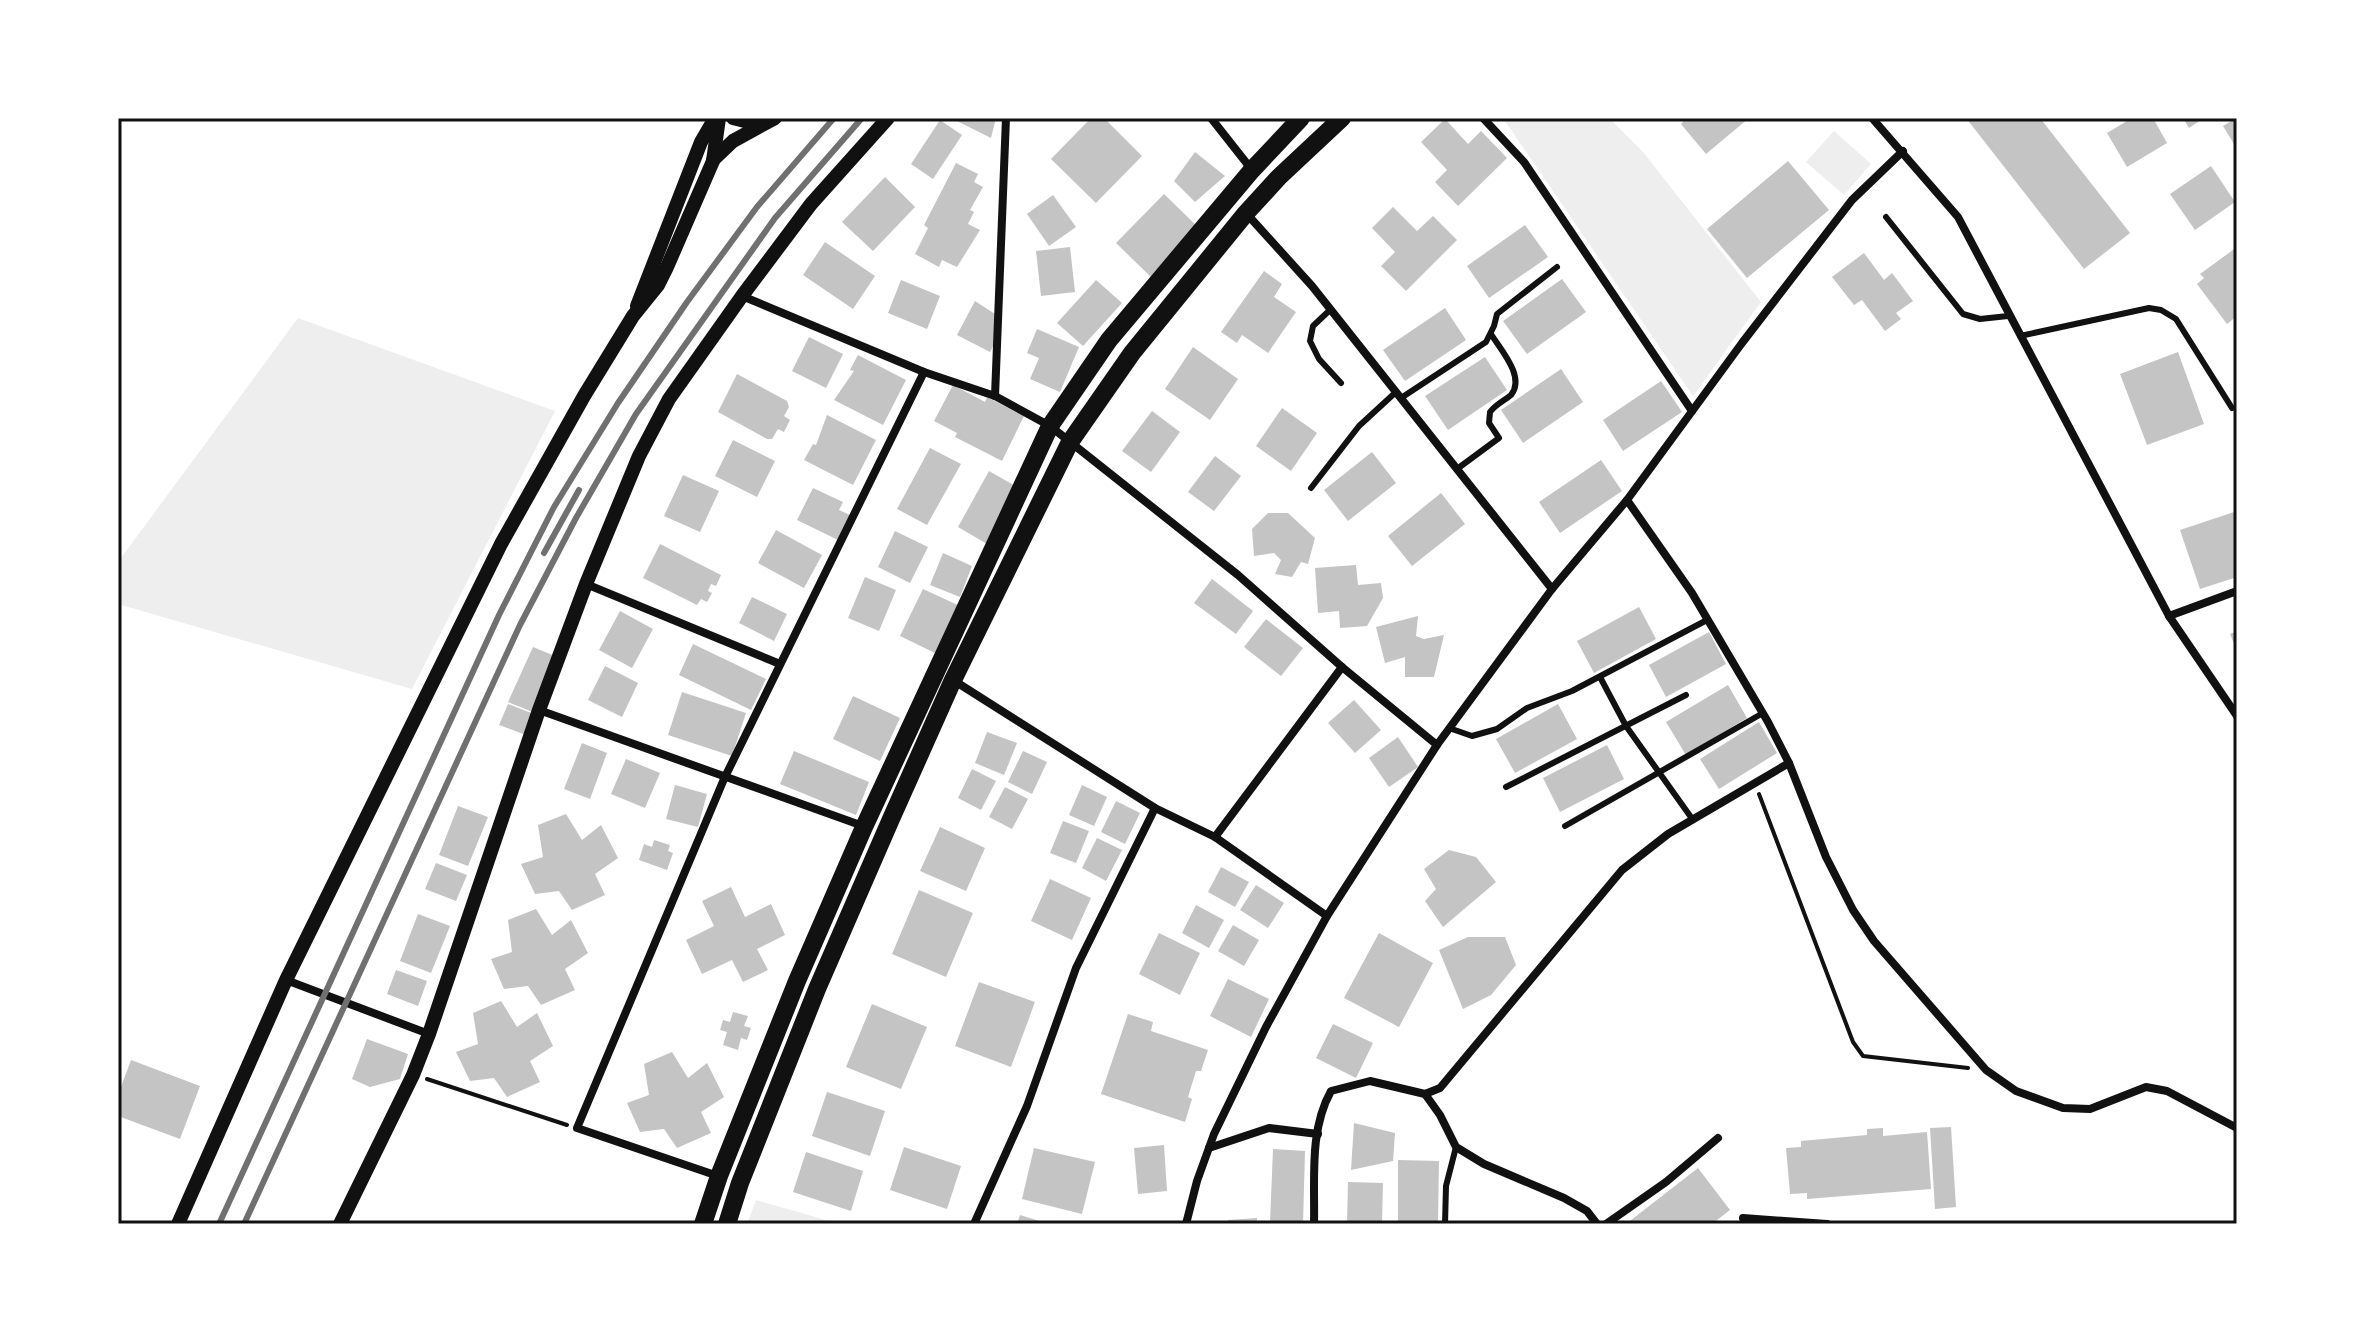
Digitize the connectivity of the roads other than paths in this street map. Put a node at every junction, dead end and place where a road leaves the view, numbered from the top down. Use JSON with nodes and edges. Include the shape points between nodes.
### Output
{"nodes":[{"id":1,"x":717,"y":118,"type":"edge"},
{"id":2,"x":733,"y":118,"type":"edge"},
{"id":3,"x":775,"y":118,"type":"edge"},
{"id":4,"x":888,"y":118,"type":"edge"},
{"id":5,"x":1006,"y":118,"type":"edge"},
{"id":6,"x":1211,"y":118,"type":"edge"},
{"id":7,"x":1301,"y":118,"type":"edge"},
{"id":8,"x":1342,"y":118,"type":"edge"},
{"id":9,"x":1483,"y":118,"type":"edge"},
{"id":10,"x":1872,"y":118,"type":"edge"},
{"id":11,"x":760,"y":125,"type":"junction"},
{"id":12,"x":1903,"y":151,"type":"junction"},
{"id":13,"x":713,"y":161,"type":"junction"},
{"id":14,"x":1252,"y":170,"type":"junction"},
{"id":15,"x":1246,"y":213,"type":"junction"},
{"id":16,"x":1886,"y":217,"type":"dead end"},
{"id":17,"x":1557,"y":267,"type":"dead end"},
{"id":18,"x":742,"y":296,"type":"junction"},
{"id":19,"x":1331,"y":309,"type":"junction"},
{"id":20,"x":633,"y":316,"type":"junction"},
{"id":21,"x":2008,"y":316,"type":"junction"},
{"id":22,"x":1491,"y":334,"type":"junction"},
{"id":23,"x":2020,"y":336,"type":"junction"},
{"id":24,"x":924,"y":372,"type":"junction"},
{"id":25,"x":1341,"y":383,"type":"dead end"},
{"id":26,"x":1398,"y":395,"type":"junction"},
{"id":27,"x":995,"y":396,"type":"junction"},
{"id":28,"x":2232,"y":408,"type":"dead end"},
{"id":29,"x":1692,"y":411,"type":"junction"},
{"id":30,"x":1050,"y":426,"type":"junction"},
{"id":31,"x":1070,"y":442,"type":"junction"},
{"id":32,"x":1457,"y":469,"type":"junction"},
{"id":33,"x":1311,"y":488,"type":"dead end"},
{"id":34,"x":1627,"y":500,"type":"junction"},
{"id":35,"x":586,"y":584,"type":"junction"},
{"id":36,"x":1552,"y":589,"type":"junction"},
{"id":37,"x":2237,"y":591,"type":"edge"},
{"id":38,"x":2169,"y":616,"type":"junction"},
{"id":39,"x":1707,"y":620,"type":"junction"},
{"id":40,"x":780,"y":664,"type":"junction"},
{"id":41,"x":1342,"y":667,"type":"junction"},
{"id":42,"x":1600,"y":677,"type":"junction"},
{"id":43,"x":953,"y":680,"type":"junction"},
{"id":44,"x":1686,"y":695,"type":"dead end"},
{"id":45,"x":539,"y":710,"type":"junction"},
{"id":46,"x":1763,"y":713,"type":"junction"},
{"id":47,"x":2237,"y":716,"type":"edge"},
{"id":48,"x":1626,"y":726,"type":"junction"},
{"id":49,"x":1449,"y":728,"type":"junction"},
{"id":50,"x":1437,"y":745,"type":"junction"},
{"id":51,"x":1789,"y":763,"type":"junction"},
{"id":52,"x":1658,"y":772,"type":"junction"},
{"id":53,"x":724,"y":779,"type":"junction"},
{"id":54,"x":1506,"y":787,"type":"dead end"},
{"id":55,"x":1155,"y":808,"type":"junction"},
{"id":56,"x":1693,"y":820,"type":"junction"},
{"id":57,"x":1565,"y":826,"type":"dead end"},
{"id":58,"x":864,"y":827,"type":"junction"},
{"id":59,"x":1215,"y":837,"type":"junction"},
{"id":60,"x":1327,"y":916,"type":"junction"},
{"id":61,"x":292,"y":982,"type":"junction"},
{"id":62,"x":429,"y":1034,"type":"junction"},
{"id":63,"x":1425,"y":1094,"type":"junction"},
{"id":64,"x":2237,"y":1128,"type":"edge"},
{"id":65,"x":1318,"y":1134,"type":"junction"},
{"id":66,"x":1718,"y":1138,"type":"dead end"},
{"id":67,"x":1456,"y":1147,"type":"junction"},
{"id":68,"x":1209,"y":1148,"type":"junction"},
{"id":69,"x":719,"y":1176,"type":"junction"},
{"id":70,"x":1743,"y":1218,"type":"dead end"},
{"id":71,"x":178,"y":1224,"type":"edge"},
{"id":72,"x":340,"y":1224,"type":"edge"},
{"id":73,"x":703,"y":1224,"type":"edge"},
{"id":74,"x":727,"y":1224,"type":"edge"},
{"id":75,"x":974,"y":1224,"type":"edge"},
{"id":76,"x":1186,"y":1224,"type":"edge"},
{"id":77,"x":1314,"y":1224,"type":"edge"},
{"id":78,"x":1445,"y":1224,"type":"edge"},
{"id":79,"x":1597,"y":1224,"type":"edge"},
{"id":80,"x":1606,"y":1224,"type":"edge"},
{"id":81,"x":1827,"y":1224,"type":"edge"}],
"edges":[{"from":1,"to":13,"type":"street"},
{"from":1,"to":20,"type":"street","via":[[701,142]]},
{"from":2,"to":11,"type":"street"},
{"from":3,"to":11,"type":"street"},
{"from":4,"to":18,"type":"street","via":[[811,204]]},
{"from":5,"to":27,"type":"street"},
{"from":6,"to":14,"type":"street"},
{"from":7,"to":14,"type":"main road"},
{"from":8,"to":15,"type":"main road"},
{"from":9,"to":29,"type":"street","via":[[1524,162]]},
{"from":10,"to":12,"type":"street"},
{"from":11,"to":13,"type":"street"},
{"from":12,"to":21,"type":"street","via":[[1958,217]]},
{"from":12,"to":29,"type":"street","via":[[1852,200]]},
{"from":13,"to":20,"type":"street","via":[[658,285]]},
{"from":14,"to":30,"type":"main road","via":[[1109,340]]},
{"from":15,"to":19,"type":"street"},
{"from":15,"to":31,"type":"main road","via":[[1132,353]]},
{"from":16,"to":21,"type":"lane","via":[[1963,314],[1980,319]]},
{"from":17,"to":22,"type":"lane","via":[[1497,314]]},
{"from":18,"to":24,"type":"street"},
{"from":18,"to":35,"type":"street","via":[[663,410]]},
{"from":19,"to":25,"type":"lane","via":[[1313,326],[1310,341]]},
{"from":19,"to":26,"type":"street"},
{"from":20,"to":61,"type":"street","via":[[501,544]]},
{"from":21,"to":23,"type":"street"},
{"from":22,"to":26,"type":"lane","via":[[1479,347]]},
{"from":22,"to":32,"type":"lane","via":[[1515,373],[1515,384],[1490,412],[1489,423],[1499,438]]},
{"from":23,"to":28,"type":"lane","via":[[2149,308],[2161,310],[2176,319]]},
{"from":23,"to":38,"type":"street"},
{"from":24,"to":27,"type":"street"},
{"from":24,"to":40,"type":"street"},
{"from":26,"to":32,"type":"street"},
{"from":26,"to":33,"type":"lane","via":[[1359,426]]},
{"from":27,"to":30,"type":"street"},
{"from":29,"to":34,"type":"street"},
{"from":30,"to":31,"type":"street"},
{"from":30,"to":58,"type":"main road"},
{"from":31,"to":41,"type":"street","via":[[1238,575]]},
{"from":31,"to":43,"type":"main road"},
{"from":32,"to":36,"type":"street"},
{"from":34,"to":36,"type":"street"},
{"from":34,"to":39,"type":"street"},
{"from":35,"to":40,"type":"street"},
{"from":35,"to":45,"type":"street"},
{"from":36,"to":49,"type":"street"},
{"from":37,"to":38,"type":"street"},
{"from":38,"to":47,"type":"street"},
{"from":39,"to":42,"type":"lane"},
{"from":39,"to":46,"type":"street"},
{"from":40,"to":53,"type":"street"},
{"from":41,"to":50,"type":"street"},
{"from":41,"to":59,"type":"street"},
{"from":42,"to":48,"type":"lane"},
{"from":42,"to":49,"type":"lane","via":[[1527,708],[1483,734]]},
{"from":43,"to":55,"type":"street"},
{"from":43,"to":74,"type":"main road","via":[[817,989]]},
{"from":44,"to":48,"type":"lane"},
{"from":45,"to":53,"type":"street"},
{"from":45,"to":62,"type":"street"},
{"from":46,"to":51,"type":"street"},
{"from":46,"to":52,"type":"lane"},
{"from":48,"to":52,"type":"lane"},
{"from":48,"to":54,"type":"lane"},
{"from":49,"to":50,"type":"street"},
{"from":50,"to":60,"type":"street"},
{"from":51,"to":56,"type":"street"},
{"from":51,"to":64,"type":"street","via":[[1853,910],[1986,1070],[2016,1091],[2063,1108],[2090,1109],[2146,1087],[2167,1091]]},
{"from":52,"to":56,"type":"lane"},
{"from":52,"to":57,"type":"lane"},
{"from":53,"to":58,"type":"street"},
{"from":53,"to":69,"type":"street","via":[[577,1128]]},
{"from":55,"to":59,"type":"street"},
{"from":55,"to":75,"type":"street","via":[[1076,968],[1027,1106]]},
{"from":56,"to":63,"type":"street","via":[[1622,870],[1440,1088]]},
{"from":58,"to":69,"type":"main road"},
{"from":59,"to":60,"type":"street"},
{"from":60,"to":68,"type":"street","via":[[1266,1027]]},
{"from":61,"to":62,"type":"street"},
{"from":61,"to":71,"type":"street"},
{"from":62,"to":72,"type":"street"},
{"from":63,"to":65,"type":"street","via":[[1370,1081],[1331,1091],[1322,1106]]},
{"from":63,"to":67,"type":"street"},
{"from":65,"to":68,"type":"street","via":[[1269,1128]]},
{"from":65,"to":77,"type":"street"},
{"from":66,"to":80,"type":"street"},
{"from":67,"to":78,"type":"lane","via":[[1446,1186]]},
{"from":67,"to":79,"type":"street","via":[[1564,1198],[1587,1211]]},
{"from":68,"to":76,"type":"street"},
{"from":69,"to":73,"type":"main road"},
{"from":70,"to":81,"type":"street"}]}
